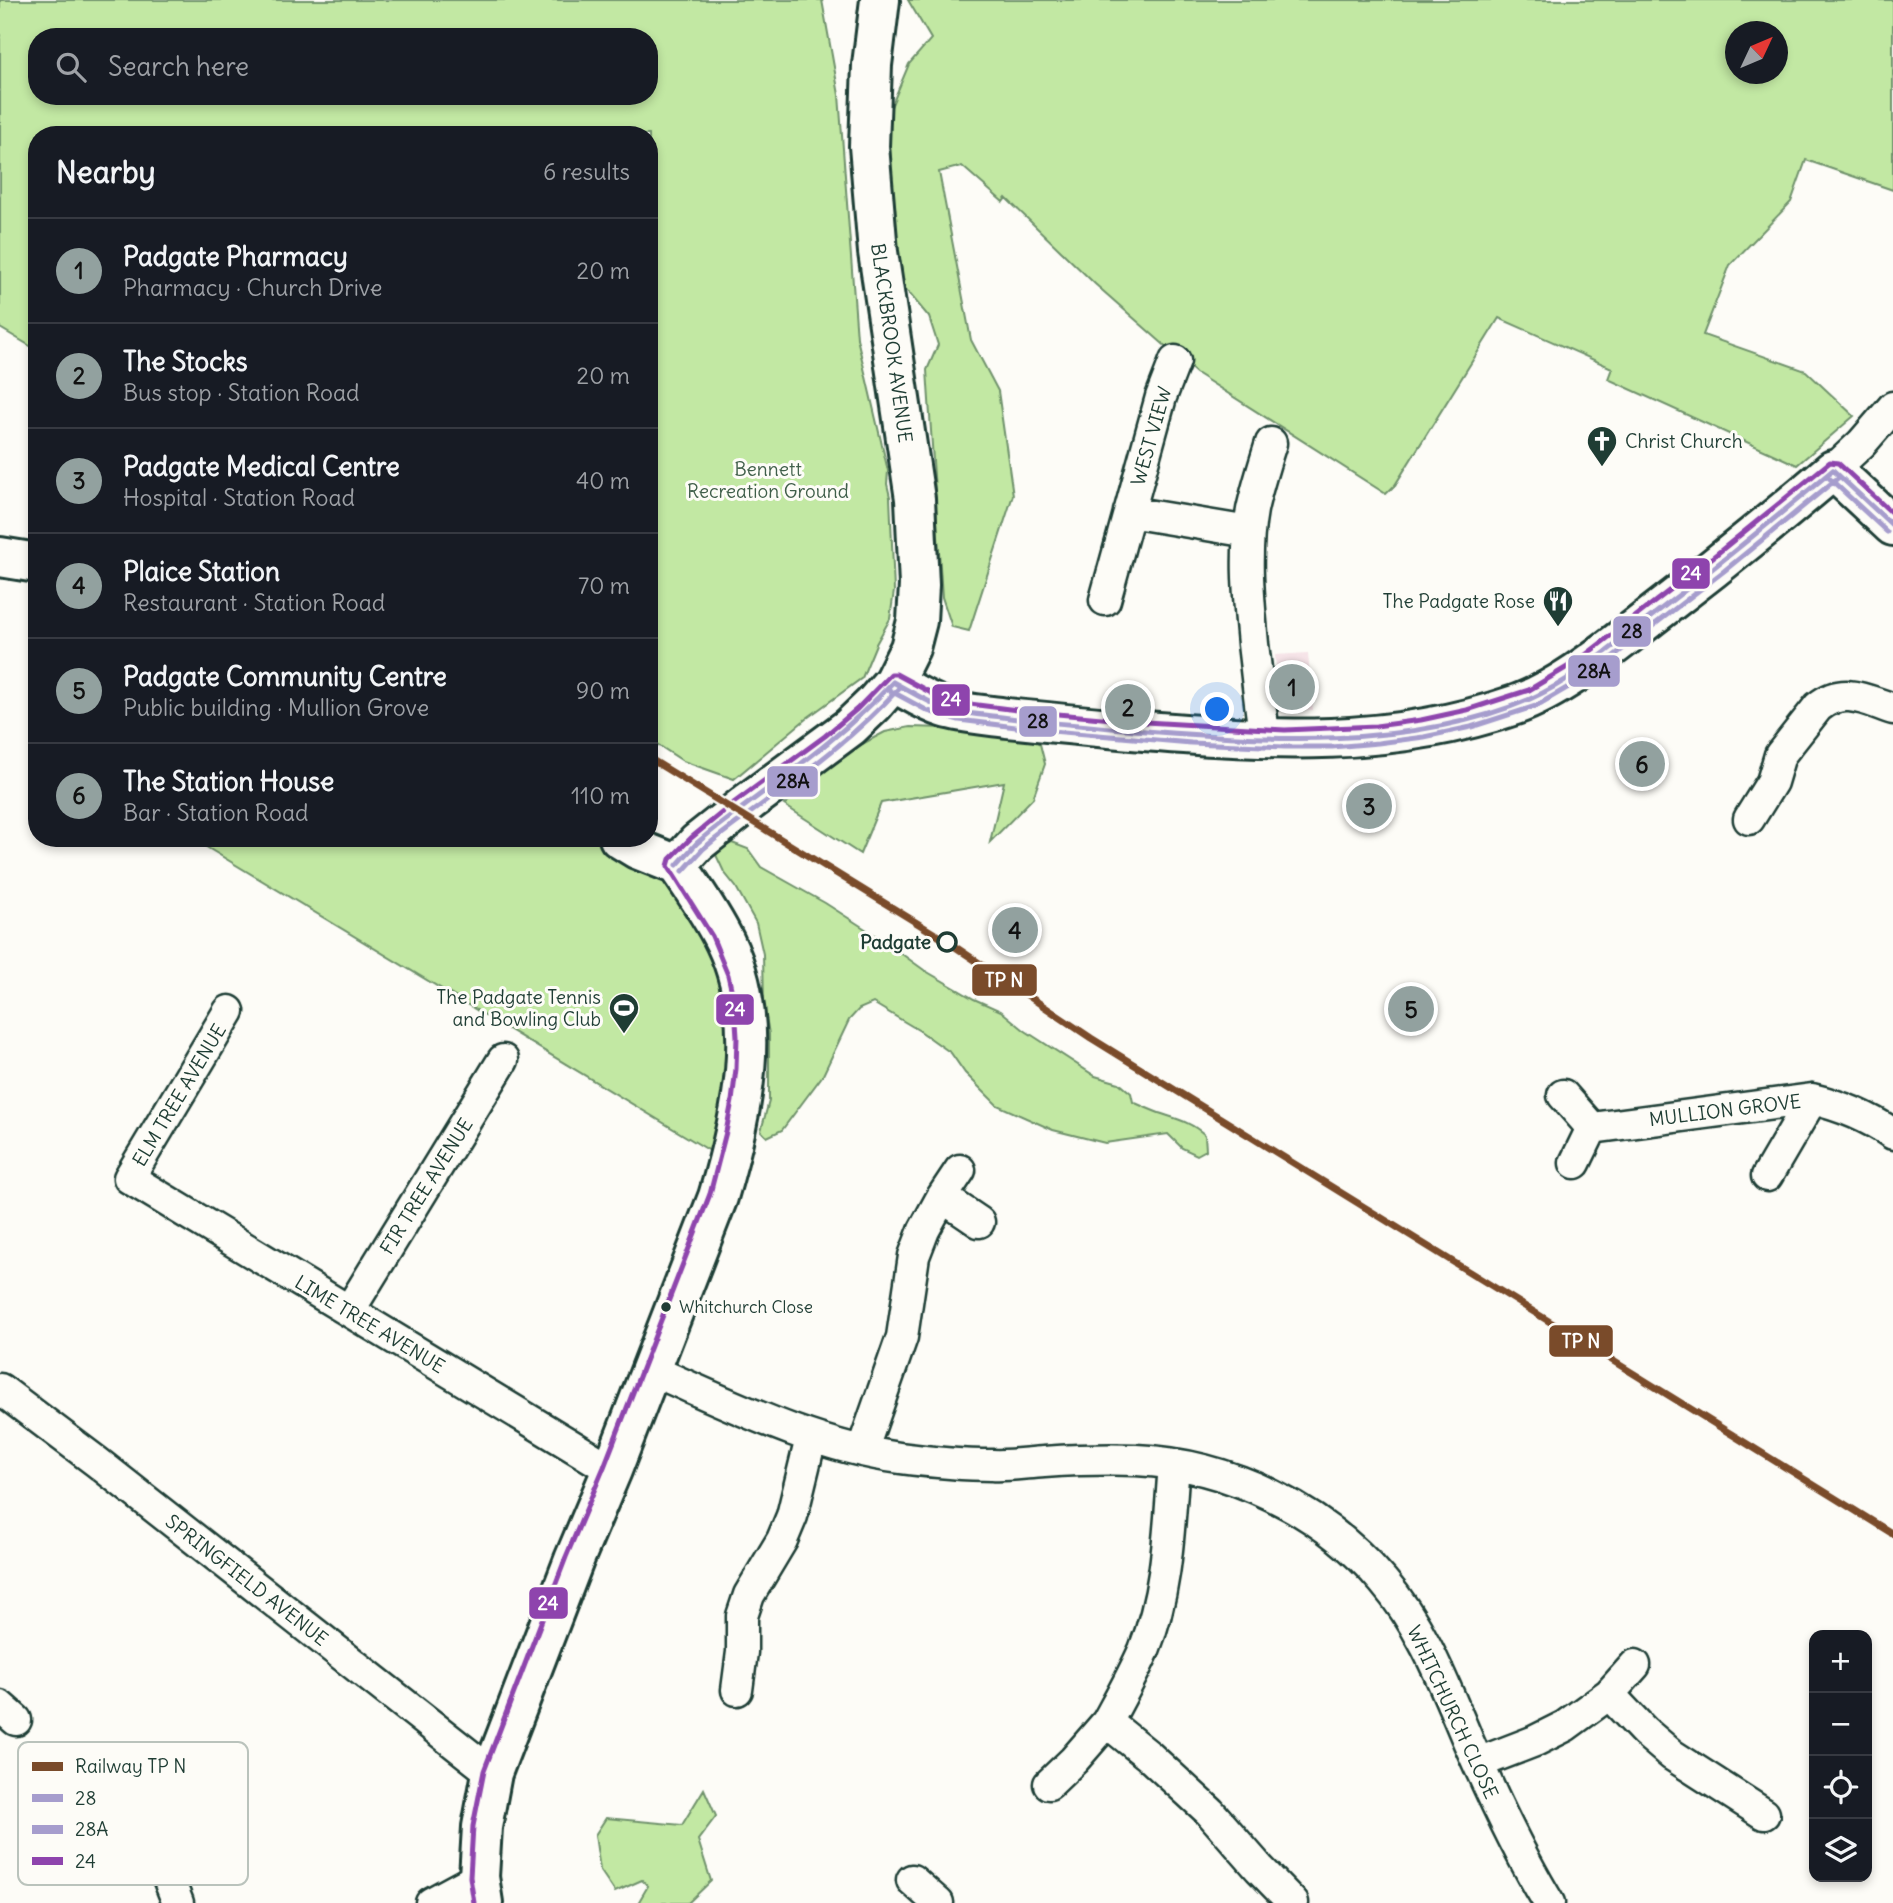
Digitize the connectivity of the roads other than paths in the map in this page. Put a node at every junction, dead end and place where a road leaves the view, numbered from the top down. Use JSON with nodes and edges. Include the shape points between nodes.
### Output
{"nodes":[{"id":1,"x":880,"y":0,"type":"edge"},
{"id":2,"x":1175,"y":360,"type":"dead end"},
{"id":3,"x":1893,"y":407,"type":"edge"},
{"id":4,"x":1271,"y":443,"type":"dead end"},
{"id":5,"x":1833,"y":470,"type":"junction"},
{"id":6,"x":1129,"y":512,"type":"junction"},
{"id":7,"x":1893,"y":526,"type":"edge"},
{"id":8,"x":1249,"y":532,"type":"junction"},
{"id":9,"x":0,"y":557,"type":"edge"},
{"id":10,"x":28,"y":562,"type":"edge"},
{"id":11,"x":1105,"y":600,"type":"dead end"},
{"id":12,"x":892,"y":682,"type":"junction"},
{"id":13,"x":1893,"y":709,"type":"edge"},
{"id":14,"x":1265,"y":739,"type":"junction"},
{"id":15,"x":1749,"y":819,"type":"dead end"},
{"id":16,"x":634,"y":847,"type":"edge"},
{"id":17,"x":677,"y":865,"type":"junction"},
{"id":18,"x":229,"y":1011,"type":"dead end"},
{"id":19,"x":503,"y":1060,"type":"dead end"},
{"id":20,"x":1563,"y":1096,"type":"dead end"},
{"id":21,"x":1812,"y":1098,"type":"junction"},
{"id":22,"x":1592,"y":1128,"type":"junction"},
{"id":23,"x":1893,"y":1133,"type":"edge"},
{"id":24,"x":1575,"y":1163,"type":"dead end"},
{"id":25,"x":960,"y":1170,"type":"dead end"},
{"id":26,"x":1767,"y":1176,"type":"dead end"},
{"id":27,"x":129,"y":1178,"type":"joint"},
{"id":28,"x":942,"y":1197,"type":"junction"},
{"id":29,"x":978,"y":1222,"type":"dead end"},
{"id":30,"x":349,"y":1311,"type":"junction"},
{"id":31,"x":651,"y":1370,"type":"junction"},
{"id":32,"x":0,"y":1389,"type":"edge"},
{"id":33,"x":811,"y":1438,"type":"junction"},
{"id":34,"x":862,"y":1451,"type":"junction"},
{"id":35,"x":1174,"y":1464,"type":"junction"},
{"id":36,"x":612,"y":1470,"type":"junction"},
{"id":37,"x":1635,"y":1665,"type":"dead end"},
{"id":38,"x":737,"y":1690,"type":"dead end"},
{"id":39,"x":1609,"y":1694,"type":"junction"},
{"id":40,"x":1107,"y":1722,"type":"junction"},
{"id":41,"x":1478,"y":1763,"type":"junction"},
{"id":42,"x":492,"y":1773,"type":"junction"},
{"id":43,"x":1049,"y":1784,"type":"dead end"},
{"id":44,"x":1764,"y":1814,"type":"dead end"},
{"id":45,"x":912,"y":1880,"type":"dead end"},
{"id":46,"x":171,"y":1885,"type":"edge"},
{"id":47,"x":481,"y":1890,"type":"edge"},
{"id":48,"x":935,"y":1902,"type":"edge"},
{"id":49,"x":178,"y":1903,"type":"edge"},
{"id":50,"x":431,"y":1903,"type":"edge"},
{"id":51,"x":1293,"y":1903,"type":"edge"},
{"id":52,"x":1549,"y":1903,"type":"edge"}],
"edges":[{"from":1,"to":12,"type":"street","name":"BLACKBROOK AVENUE","via":[[869,146],[878,252],[915,499],[919,585],[910,648]]},
{"from":2,"to":6,"type":"street","name":"WEST VIEW"},
{"from":3,"to":5,"type":"street"},
{"from":4,"to":8,"type":"street"},
{"from":5,"to":7,"type":"street"},
{"from":5,"to":14,"type":"street","via":[[1639,626],[1539,694],[1435,727],[1371,736]]},
{"from":6,"to":8,"type":"street","name":"WEST VIEW"},
{"from":6,"to":11,"type":"street","name":"WEST VIEW"},
{"from":8,"to":14,"type":"street","via":[[1249,604]]},
{"from":9,"to":10,"type":"street"},
{"from":12,"to":14,"type":"street","via":[[934,704],[976,714]]},
{"from":12,"to":17,"type":"street","name":"BLACKBROOK AVENUE","via":[[850,727],[709,833]]},
{"from":13,"to":15,"type":"street","via":[[1844,695],[1825,701],[1780,755],[1772,782]]},
{"from":16,"to":17,"type":"street"},
{"from":17,"to":31,"type":"street","via":[[725,943],[739,980],[747,1063],[732,1151],[718,1197]]},
{"from":18,"to":27,"type":"street","name":"ELM TREE AVENUE"},
{"from":19,"to":30,"type":"street","name":"FIR TREE AVENUE"},
{"from":20,"to":22,"type":"street"},
{"from":21,"to":22,"type":"street","name":"MULLION GROVE"},
{"from":21,"to":23,"type":"street","name":"MULLION GROVE","via":[[1842,1106]]},
{"from":21,"to":26,"type":"street"},
{"from":22,"to":24,"type":"street"},
{"from":25,"to":28,"type":"street"},
{"from":27,"to":30,"type":"street","name":"LIME TREE AVENUE"},
{"from":28,"to":29,"type":"street"},
{"from":28,"to":34,"type":"street","via":[[914,1256],[902,1337]]},
{"from":30,"to":36,"type":"street","name":"LIME TREE AVENUE"},
{"from":31,"to":33,"type":"street","name":"WHITCHURCH CLOSE"},
{"from":31,"to":36,"type":"street"},
{"from":32,"to":42,"type":"street","name":"SPRINGFIELD AVENUE"},
{"from":33,"to":34,"type":"street","name":"WHITCHURCH CLOSE"},
{"from":33,"to":38,"type":"street","via":[[792,1516],[742,1616],[753,1652]]},
{"from":34,"to":35,"type":"street","name":"WHITCHURCH CLOSE","via":[[995,1466],[1108,1460]]},
{"from":35,"to":40,"type":"street","via":[[1167,1556],[1154,1615],[1145,1647]]},
{"from":35,"to":41,"type":"street","name":"WHITCHURCH CLOSE","via":[[1210,1470],[1285,1501],[1364,1560],[1404,1608],[1422,1639]]},
{"from":36,"to":42,"type":"street"},
{"from":37,"to":39,"type":"street"},
{"from":39,"to":41,"type":"street","via":[[1565,1726]]},
{"from":39,"to":44,"type":"street","via":[[1672,1755]]},
{"from":40,"to":43,"type":"street"},
{"from":40,"to":51,"type":"street","via":[[1210,1812]]},
{"from":41,"to":52,"type":"street","name":"WHITCHURCH CLOSE"},
{"from":42,"to":47,"type":"street","via":[[482,1826]]},
{"from":45,"to":48,"type":"street"},
{"from":46,"to":49,"type":"street"},
{"from":47,"to":50,"type":"street"}]}
